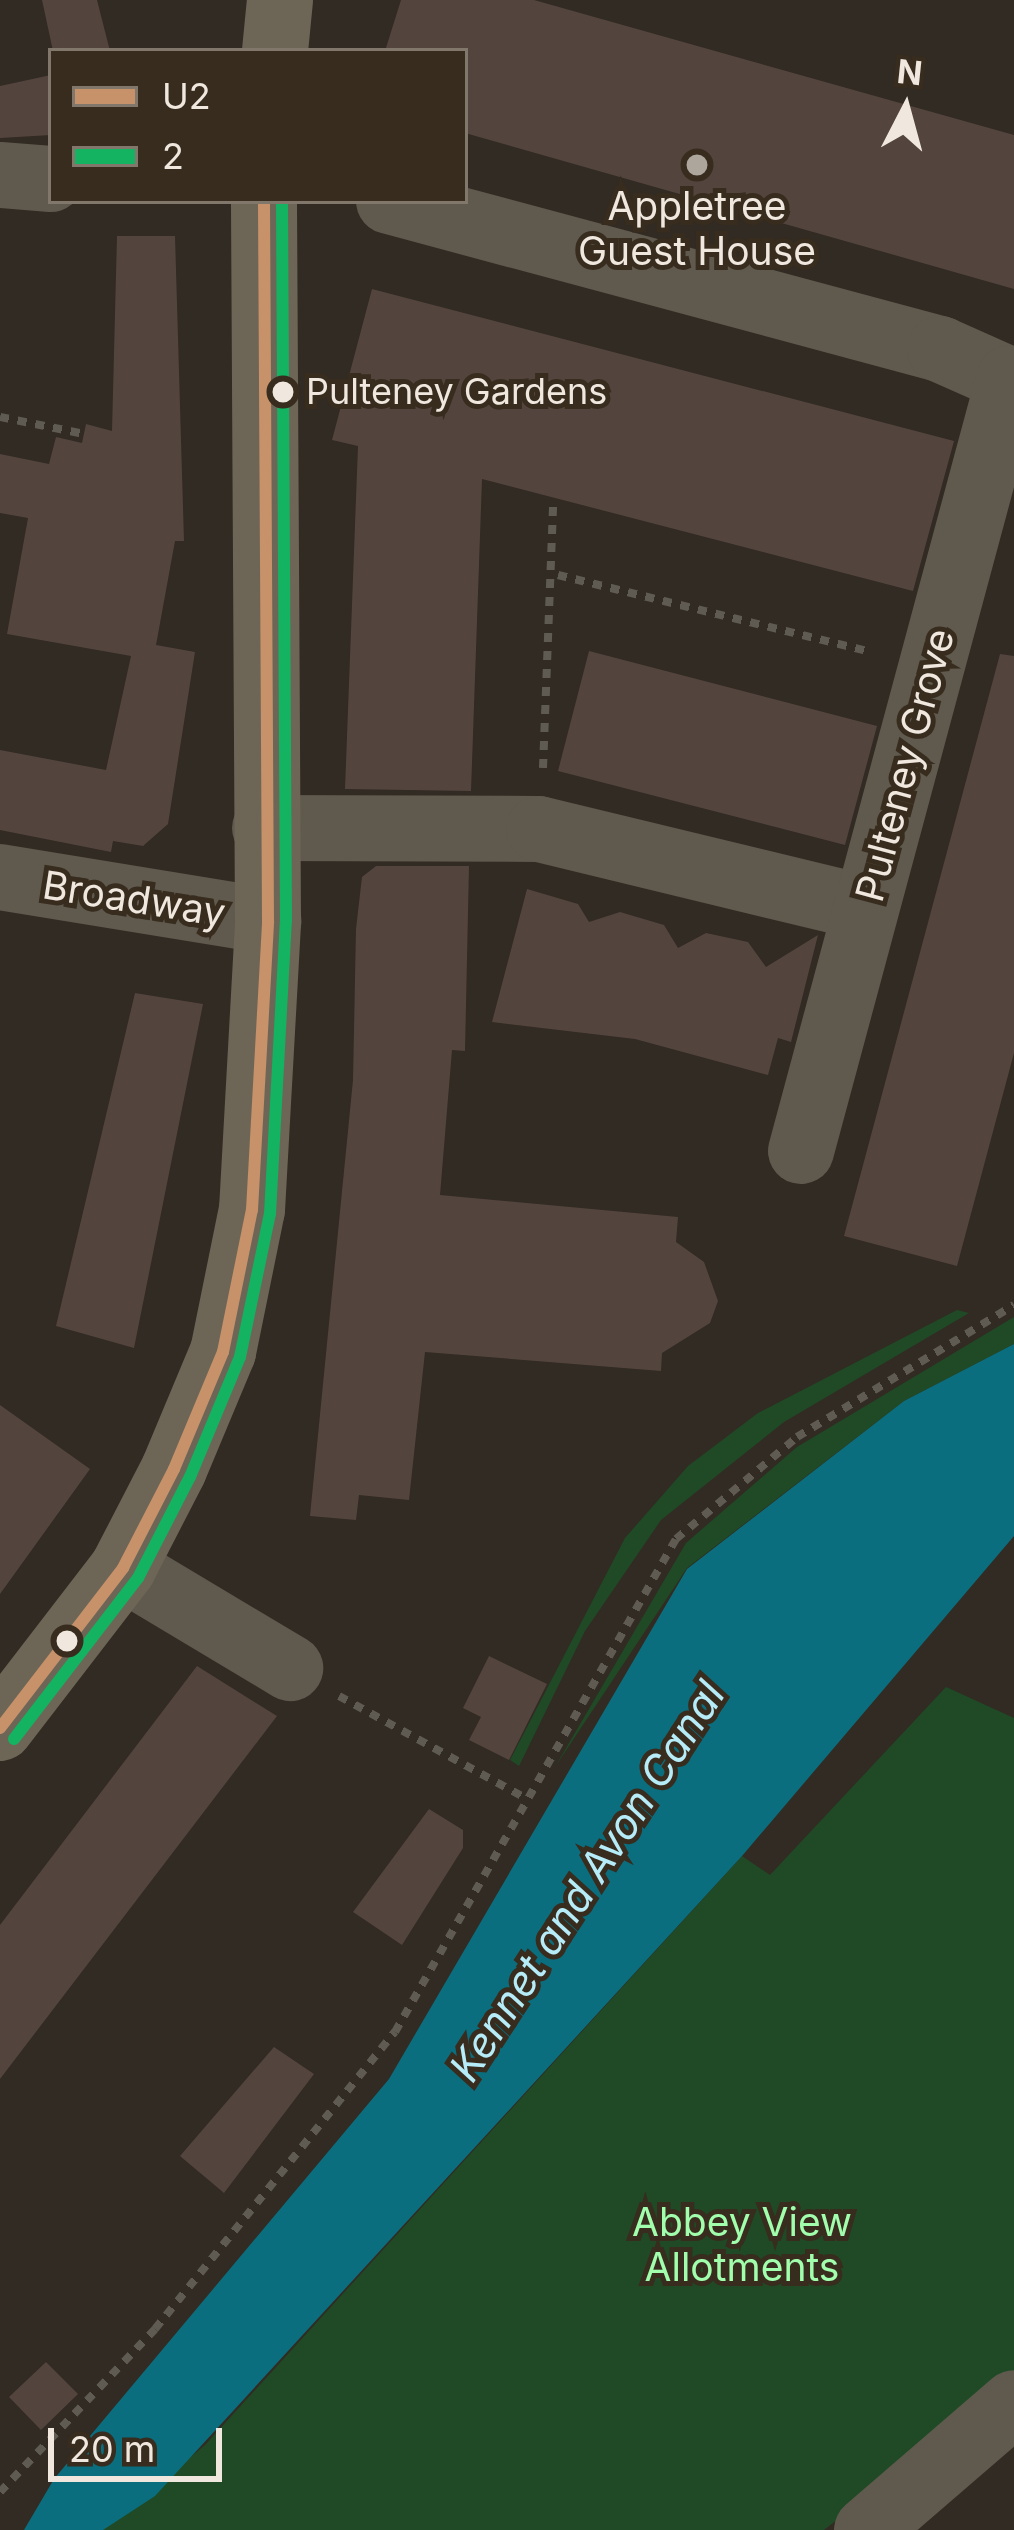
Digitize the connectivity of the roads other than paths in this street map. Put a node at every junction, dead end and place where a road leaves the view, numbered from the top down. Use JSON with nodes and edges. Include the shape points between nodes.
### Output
{"nodes":[{"id":1,"x":280,"y":0,"type":"edge"},
{"id":2,"x":275,"y":48,"type":"edge"},
{"id":3,"x":0,"y":175,"type":"edge"},
{"id":4,"x":48,"y":179,"type":"edge"},
{"id":5,"x":264,"y":204,"type":"edge"},
{"id":6,"x":400,"y":204,"type":"edge"},
{"id":7,"x":1012,"y":380,"type":"edge"},
{"id":8,"x":265,"y":828,"type":"junction"},
{"id":9,"x":0,"y":877,"type":"edge"},
{"id":10,"x":865,"y":908,"type":"junction"},
{"id":11,"x":268,"y":922,"type":"junction"},
{"id":12,"x":801,"y":1151,"type":"dead end"},
{"id":13,"x":122,"y":1568,"type":"junction"},
{"id":14,"x":290,"y":1668,"type":"road end"},
{"id":15,"x":0,"y":1728,"type":"edge"},
{"id":16,"x":1014,"y":2403,"type":"edge"},
{"id":17,"x":867,"y":2530,"type":"edge"}],
"edges":[{"from":1,"to":2,"type":"highway"},
{"from":3,"to":4,"type":"street"},
{"from":5,"to":8,"type":"highway"},
{"from":6,"to":7,"type":"street","via":[[940,349]]},
{"from":7,"to":10,"type":"street","name":"Pulteney Grove"},
{"from":8,"to":10,"type":"street","via":[[539,830]]},
{"from":8,"to":11,"type":"highway"},
{"from":9,"to":11,"type":"street","name":"Broadway"},
{"from":10,"to":12,"type":"street","name":"Pulteney Grove"},
{"from":11,"to":13,"type":"highway","via":[[252,1210],[223,1352]]},
{"from":13,"to":14,"type":"street"},
{"from":13,"to":15,"type":"highway"},
{"from":16,"to":17,"type":"street"}]}
